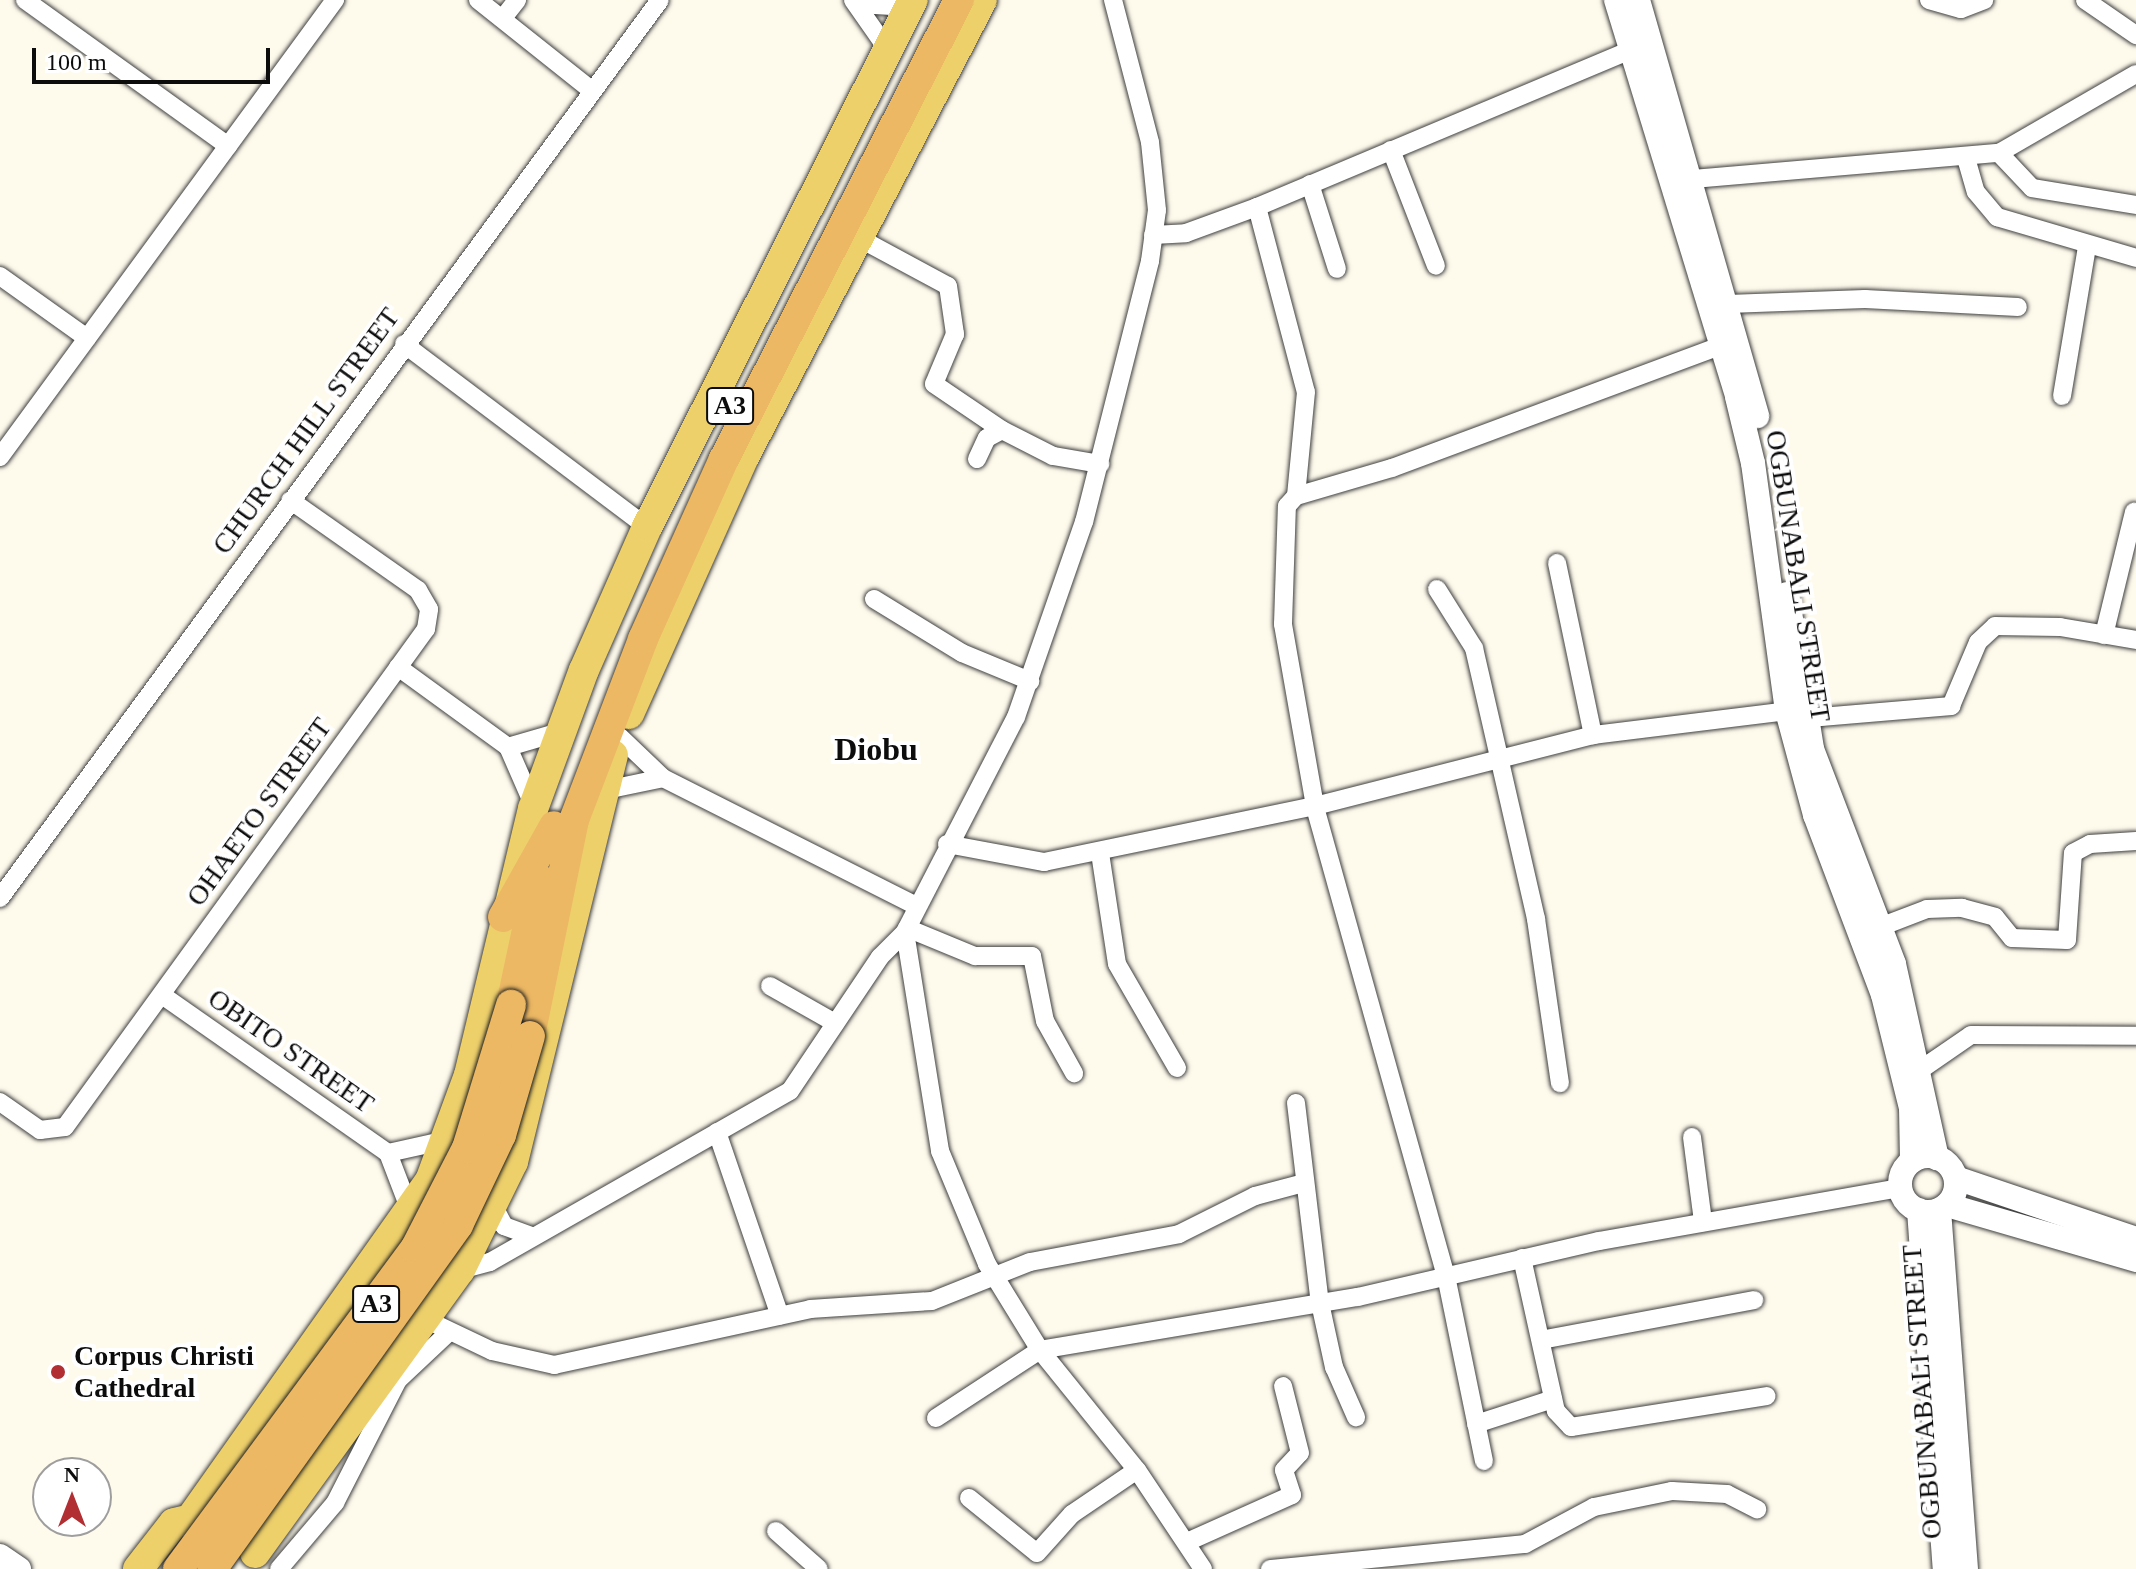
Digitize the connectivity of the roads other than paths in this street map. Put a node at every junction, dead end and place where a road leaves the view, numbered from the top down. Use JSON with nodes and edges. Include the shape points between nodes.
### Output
{"nodes":[{"id":1,"x":25,"y":0,"type":"edge"},
{"id":2,"x":335,"y":0,"type":"edge"},
{"id":3,"x":478,"y":0,"type":"edge"},
{"id":4,"x":517,"y":0,"type":"edge"},
{"id":5,"x":660,"y":0,"type":"edge"},
{"id":6,"x":959,"y":0,"type":"edge"},
{"id":7,"x":982,"y":0,"type":"edge"},
{"id":8,"x":1113,"y":0,"type":"edge"},
{"id":9,"x":1616,"y":0,"type":"edge"},
{"id":10,"x":1638,"y":0,"type":"edge"},
{"id":11,"x":1929,"y":0,"type":"edge"},
{"id":12,"x":1984,"y":0,"type":"edge"},
{"id":13,"x":2085,"y":0,"type":"edge"},
{"id":14,"x":856,"y":2,"type":"edge"},
{"id":15,"x":919,"y":2,"type":"edge"},
{"id":16,"x":2110,"y":8,"type":"edge"},
{"id":17,"x":503,"y":18,"type":"junction"},
{"id":18,"x":2136,"y":35,"type":"edge"},
{"id":19,"x":888,"y":50,"type":"junction"},
{"id":20,"x":1631,"y":50,"type":"junction"},
{"id":21,"x":2136,"y":74,"type":"edge"},
{"id":22,"x":591,"y":90,"type":"junction"},
{"id":23,"x":228,"y":146,"type":"junction"},
{"id":24,"x":1391,"y":150,"type":"junction"},
{"id":25,"x":1999,"y":153,"type":"junction"},
{"id":26,"x":1966,"y":158,"type":"junction"},
{"id":27,"x":1693,"y":179,"type":"junction"},
{"id":28,"x":1310,"y":184,"type":"junction"},
{"id":29,"x":2136,"y":205,"type":"edge"},
{"id":30,"x":1257,"y":207,"type":"junction"},
{"id":31,"x":1153,"y":235,"type":"junction"},
{"id":32,"x":857,"y":237,"type":"junction"},
{"id":33,"x":2087,"y":247,"type":"junction"},
{"id":34,"x":2136,"y":258,"type":"edge"},
{"id":35,"x":1436,"y":266,"type":"dead end"},
{"id":36,"x":1337,"y":269,"type":"dead end"},
{"id":37,"x":0,"y":276,"type":"edge"},
{"id":38,"x":1728,"y":304,"type":"junction"},
{"id":39,"x":2018,"y":307,"type":"dead end"},
{"id":40,"x":87,"y":338,"type":"junction"},
{"id":41,"x":404,"y":344,"type":"junction"},
{"id":42,"x":1722,"y":345,"type":"junction"},
{"id":43,"x":2062,"y":396,"type":"dead end"},
{"id":44,"x":1002,"y":430,"type":"junction"},
{"id":45,"x":0,"y":457,"type":"edge"},
{"id":46,"x":977,"y":459,"type":"dead end"},
{"id":47,"x":1100,"y":464,"type":"junction"},
{"id":48,"x":1296,"y":496,"type":"junction"},
{"id":49,"x":290,"y":500,"type":"junction"},
{"id":50,"x":2134,"y":512,"type":"edge"},
{"id":51,"x":647,"y":527,"type":"junction"},
{"id":52,"x":1557,"y":563,"type":"dead end"},
{"id":53,"x":1437,"y":589,"type":"dead end"},
{"id":54,"x":874,"y":599,"type":"dead end"},
{"id":55,"x":2104,"y":635,"type":"junction"},
{"id":56,"x":2136,"y":640,"type":"edge"},
{"id":57,"x":398,"y":667,"type":"junction"},
{"id":58,"x":1030,"y":681,"type":"junction"},
{"id":59,"x":1801,"y":713,"type":"junction"},
{"id":60,"x":559,"y":732,"type":"junction"},
{"id":61,"x":1593,"y":735,"type":"junction"},
{"id":62,"x":620,"y":737,"type":"junction"},
{"id":63,"x":508,"y":747,"type":"junction"},
{"id":64,"x":1500,"y":759,"type":"junction"},
{"id":65,"x":663,"y":778,"type":"junction"},
{"id":66,"x":594,"y":785,"type":"junction"},
{"id":67,"x":1315,"y":806,"type":"junction"},
{"id":68,"x":544,"y":817,"type":"junction"},
{"id":69,"x":2136,"y":841,"type":"edge"},
{"id":70,"x":947,"y":844,"type":"junction"},
{"id":71,"x":1100,"y":853,"type":"junction"},
{"id":72,"x":0,"y":898,"type":"edge"},
{"id":73,"x":916,"y":906,"type":"junction"},
{"id":74,"x":503,"y":917,"type":"joint"},
{"id":75,"x":1880,"y":927,"type":"junction"},
{"id":76,"x":566,"y":928,"type":"joint"},
{"id":77,"x":906,"y":930,"type":"junction"},
{"id":78,"x":770,"y":986,"type":"dead end"},
{"id":79,"x":162,"y":995,"type":"junction"},
{"id":80,"x":835,"y":1023,"type":"junction"},
{"id":81,"x":2136,"y":1036,"type":"edge"},
{"id":82,"x":1177,"y":1068,"type":"dead end"},
{"id":83,"x":1923,"y":1068,"type":"junction"},
{"id":84,"x":1074,"y":1073,"type":"dead end"},
{"id":85,"x":1560,"y":1083,"type":"dead end"},
{"id":86,"x":0,"y":1102,"type":"edge"},
{"id":87,"x":1296,"y":1103,"type":"dead end"},
{"id":88,"x":717,"y":1132,"type":"junction"},
{"id":89,"x":1692,"y":1137,"type":"dead end"},
{"id":90,"x":447,"y":1139,"type":"junction"},
{"id":91,"x":388,"y":1153,"type":"junction"},
{"id":92,"x":1937,"y":1158,"type":"junction"},
{"id":93,"x":1912,"y":1161,"type":"junction"},
{"id":94,"x":1956,"y":1178,"type":"junction"},
{"id":95,"x":1304,"y":1183,"type":"junction"},
{"id":96,"x":1901,"y":1188,"type":"junction"},
{"id":97,"x":493,"y":1205,"type":"junction"},
{"id":98,"x":1935,"y":1208,"type":"junction"},
{"id":99,"x":411,"y":1216,"type":"junction"},
{"id":100,"x":1703,"y":1222,"type":"junction"},
{"id":101,"x":531,"y":1236,"type":"junction"},
{"id":102,"x":2136,"y":1239,"type":"edge"},
{"id":103,"x":1522,"y":1258,"type":"junction"},
{"id":104,"x":2136,"y":1260,"type":"edge"},
{"id":105,"x":460,"y":1270,"type":"junction"},
{"id":106,"x":997,"y":1279,"type":"junction"},
{"id":107,"x":1447,"y":1280,"type":"junction"},
{"id":108,"x":1754,"y":1300,"type":"dead end"},
{"id":109,"x":1320,"y":1303,"type":"junction"},
{"id":110,"x":780,"y":1316,"type":"junction"},
{"id":111,"x":436,"y":1326,"type":"junction"},
{"id":112,"x":1541,"y":1340,"type":"junction"},
{"id":113,"x":1040,"y":1350,"type":"junction"},
{"id":114,"x":1283,"y":1386,"type":"dead end"},
{"id":115,"x":1767,"y":1396,"type":"dead end"},
{"id":116,"x":1553,"y":1399,"type":"junction"},
{"id":117,"x":1356,"y":1417,"type":"dead end"},
{"id":118,"x":936,"y":1418,"type":"dead end"},
{"id":119,"x":1476,"y":1424,"type":"junction"},
{"id":120,"x":1484,"y":1461,"type":"dead end"},
{"id":121,"x":1137,"y":1470,"type":"junction"},
{"id":122,"x":969,"y":1498,"type":"dead end"},
{"id":123,"x":1757,"y":1509,"type":"dead end"},
{"id":124,"x":194,"y":1514,"type":"junction"},
{"id":125,"x":776,"y":1531,"type":"dead end"},
{"id":126,"x":1187,"y":1542,"type":"junction"},
{"id":127,"x":0,"y":1556,"type":"edge"},
{"id":128,"x":262,"y":1564,"type":"edge"},
{"id":129,"x":19,"y":1569,"type":"edge"},
{"id":130,"x":138,"y":1569,"type":"edge"},
{"id":131,"x":178,"y":1569,"type":"edge"},
{"id":132,"x":212,"y":1569,"type":"edge"},
{"id":133,"x":819,"y":1569,"type":"edge"},
{"id":134,"x":1203,"y":1569,"type":"edge"},
{"id":135,"x":1270,"y":1569,"type":"edge"},
{"id":136,"x":1945,"y":1569,"type":"edge"},
{"id":137,"x":1966,"y":1569,"type":"edge"}],
"edges":[{"from":1,"to":23,"type":"street"},
{"from":2,"to":23,"type":"street"},
{"from":3,"to":17,"type":"street"},
{"from":4,"to":17,"type":"street"},
{"from":5,"to":22,"type":"street","name":"CHURCH HILL STREET"},
{"from":6,"to":66,"type":"highway","number":"A3","via":[[703,502]]},
{"from":7,"to":32,"type":"main road"},
{"from":8,"to":31,"type":"street","via":[[1148,127]]},
{"from":9,"to":20,"type":"street","name":"OGBUNABALI STREET"},
{"from":10,"to":27,"type":"street","name":"OGBUNABALI STREET"},
{"from":11,"to":12,"type":"street","via":[[1961,9]]},
{"from":13,"to":16,"type":"street"},
{"from":14,"to":15,"type":"street"},
{"from":14,"to":19,"type":"street"},
{"from":15,"to":19,"type":"main road"},
{"from":15,"to":68,"type":"highway","number":"A3","via":[[650,567]]},
{"from":16,"to":18,"type":"street"},
{"from":17,"to":22,"type":"street"},
{"from":19,"to":51,"type":"main road"},
{"from":20,"to":24,"type":"street"},
{"from":20,"to":42,"type":"street","name":"OGBUNABALI STREET"},
{"from":21,"to":25,"type":"street"},
{"from":22,"to":41,"type":"street","name":"CHURCH HILL STREET"},
{"from":23,"to":40,"type":"street"},
{"from":24,"to":28,"type":"street"},
{"from":24,"to":35,"type":"street"},
{"from":25,"to":26,"type":"street"},
{"from":25,"to":29,"type":"street","via":[[2032,188]]},
{"from":26,"to":27,"type":"street"},
{"from":26,"to":33,"type":"street","via":[[1976,192],[1997,217]]},
{"from":27,"to":38,"type":"street","name":"OGBUNABALI STREET"},
{"from":28,"to":30,"type":"street"},
{"from":28,"to":36,"type":"street"},
{"from":30,"to":31,"type":"street","via":[[1186,233]]},
{"from":30,"to":48,"type":"street","via":[[1306,392]]},
{"from":31,"to":47,"type":"street"},
{"from":32,"to":44,"type":"street","via":[[948,286],[955,334],[934,384]]},
{"from":32,"to":62,"type":"main road","via":[[703,542]]},
{"from":33,"to":34,"type":"street"},
{"from":33,"to":43,"type":"street"},
{"from":37,"to":40,"type":"street"},
{"from":38,"to":39,"type":"street","via":[[1865,299]]},
{"from":38,"to":59,"type":"street","name":"OGBUNABALI STREET","via":[[1749,376]]},
{"from":40,"to":45,"type":"street"},
{"from":41,"to":49,"type":"street","name":"CHURCH HILL STREET"},
{"from":41,"to":51,"type":"street"},
{"from":42,"to":48,"type":"street","via":[[1392,468]]},
{"from":42,"to":59,"type":"street","name":"OGBUNABALI STREET","via":[[1753,463]]},
{"from":44,"to":46,"type":"street","via":[[987,438]]},
{"from":44,"to":47,"type":"street","via":[[1053,456]]},
{"from":47,"to":58,"type":"street"},
{"from":48,"to":67,"type":"street","via":[[1284,524],[1283,624]]},
{"from":49,"to":57,"type":"street","name":"OHAETO STREET","via":[[418,590],[429,609],[426,629]]},
{"from":49,"to":72,"type":"street","name":"CHURCH HILL STREET"},
{"from":50,"to":55,"type":"street"},
{"from":51,"to":60,"type":"main road"},
{"from":52,"to":61,"type":"street"},
{"from":53,"to":64,"type":"street","via":[[1474,648]]},
{"from":54,"to":58,"type":"street","via":[[962,653]]},
{"from":55,"to":56,"type":"street"},
{"from":55,"to":59,"type":"street","via":[[1995,626],[1978,642],[1951,706]]},
{"from":57,"to":63,"type":"street"},
{"from":57,"to":79,"type":"street","name":"OHAETO STREET"},
{"from":58,"to":70,"type":"street"},
{"from":59,"to":61,"type":"street"},
{"from":59,"to":75,"type":"street","name":"OGBUNABALI STREET"},
{"from":59,"to":93,"type":"street","name":"OGBUNABALI STREET","via":[[1815,815],[1883,995],[1911,1108]]},
{"from":60,"to":63,"type":"street"},
{"from":60,"to":68,"type":"main road"},
{"from":61,"to":64,"type":"street"},
{"from":62,"to":65,"type":"street"},
{"from":62,"to":66,"type":"main road"},
{"from":63,"to":68,"type":"street"},
{"from":64,"to":67,"type":"street"},
{"from":64,"to":85,"type":"street","via":[[1536,919]]},
{"from":65,"to":66,"type":"street"},
{"from":65,"to":73,"type":"street"},
{"from":66,"to":76,"type":"highway"},
{"from":66,"to":132,"type":"highway","number":"A3","bridge":true,"via":[[549,916],[530,1036],[501,1135],[458,1225]]},
{"from":67,"to":71,"type":"street"},
{"from":67,"to":107,"type":"street"},
{"from":68,"to":74,"type":"highway"},
{"from":68,"to":131,"type":"highway","number":"A3","bridge":true,"via":[[511,1005],[467,1148],[415,1249]]},
{"from":69,"to":75,"type":"street","via":[[2090,844],[2073,853],[2067,940],[2012,938],[1995,917],[1962,908],[1927,909]]},
{"from":70,"to":71,"type":"street","via":[[1024,863]]},
{"from":70,"to":73,"type":"street"},
{"from":71,"to":82,"type":"street","via":[[1117,964]]},
{"from":73,"to":77,"type":"street"},
{"from":74,"to":90,"type":"main road"},
{"from":75,"to":83,"type":"street","name":"OGBUNABALI STREET"},
{"from":76,"to":97,"type":"main road","via":[[529,1118]]},
{"from":77,"to":80,"type":"street"},
{"from":77,"to":84,"type":"street","via":[[975,956],[1032,956],[1045,1021]]},
{"from":77,"to":106,"type":"street","via":[[940,1151]]},
{"from":78,"to":80,"type":"street"},
{"from":79,"to":86,"type":"street","name":"OHAETO STREET","via":[[65,1127],[40,1130]]},
{"from":79,"to":91,"type":"street","name":"OBITO STREET"},
{"from":80,"to":88,"type":"street","via":[[790,1091]]},
{"from":81,"to":83,"type":"street","via":[[1971,1035]]},
{"from":83,"to":92,"type":"street","name":"OGBUNABALI STREET"},
{"from":87,"to":95,"type":"street"},
{"from":88,"to":101,"type":"street"},
{"from":88,"to":110,"type":"street"},
{"from":89,"to":100,"type":"street"},
{"from":90,"to":91,"type":"street"},
{"from":90,"to":99,"type":"main road"},
{"from":91,"to":99,"type":"street","via":[[405,1181]]},
{"from":92,"to":93,"type":"street"},
{"from":92,"to":94,"type":"street"},
{"from":93,"to":96,"type":"street"},
{"from":94,"to":98,"type":"street"},
{"from":94,"to":102,"type":"street"},
{"from":95,"to":106,"type":"street","via":[[1255,1196],[1179,1234],[1030,1262]]},
{"from":95,"to":109,"type":"street"},
{"from":96,"to":98,"type":"street"},
{"from":96,"to":100,"type":"street"},
{"from":97,"to":101,"type":"street","via":[[504,1226]]},
{"from":97,"to":105,"type":"main road"},
{"from":98,"to":104,"type":"street"},
{"from":98,"to":136,"type":"street","name":"OGBUNABALI STREET"},
{"from":98,"to":137,"type":"street","name":"OGBUNABALI STREET"},
{"from":99,"to":124,"type":"main road"},
{"from":100,"to":103,"type":"street"},
{"from":101,"to":105,"type":"street","via":[[474,1270]]},
{"from":103,"to":107,"type":"street"},
{"from":103,"to":112,"type":"street"},
{"from":105,"to":111,"type":"main road"},
{"from":106,"to":110,"type":"street","via":[[932,1301]]},
{"from":106,"to":113,"type":"street"},
{"from":107,"to":109,"type":"street"},
{"from":107,"to":119,"type":"street"},
{"from":108,"to":112,"type":"street"},
{"from":109,"to":113,"type":"street"},
{"from":109,"to":117,"type":"street","via":[[1334,1367]]},
{"from":110,"to":111,"type":"street","via":[[554,1365]]},
{"from":111,"to":128,"type":"main road"},
{"from":112,"to":116,"type":"street"},
{"from":113,"to":118,"type":"street"},
{"from":113,"to":121,"type":"street"},
{"from":114,"to":126,"type":"street","via":[[1300,1453],[1284,1470],[1292,1495]]},
{"from":115,"to":116,"type":"street","via":[[1679,1405],[1580,1428],[1562,1422]]},
{"from":116,"to":119,"type":"street"},
{"from":119,"to":120,"type":"street"},
{"from":121,"to":122,"type":"street","via":[[1072,1514],[1037,1553]]},
{"from":121,"to":126,"type":"street"},
{"from":123,"to":135,"type":"street","via":[[1727,1494],[1672,1491],[1594,1507],[1525,1544]]},
{"from":124,"to":128,"type":"main road","via":[[232,1521]]},
{"from":124,"to":130,"type":"main road","via":[[174,1523]]},
{"from":125,"to":133,"type":"street"},
{"from":126,"to":134,"type":"street"},
{"from":127,"to":129,"type":"street"}]}
